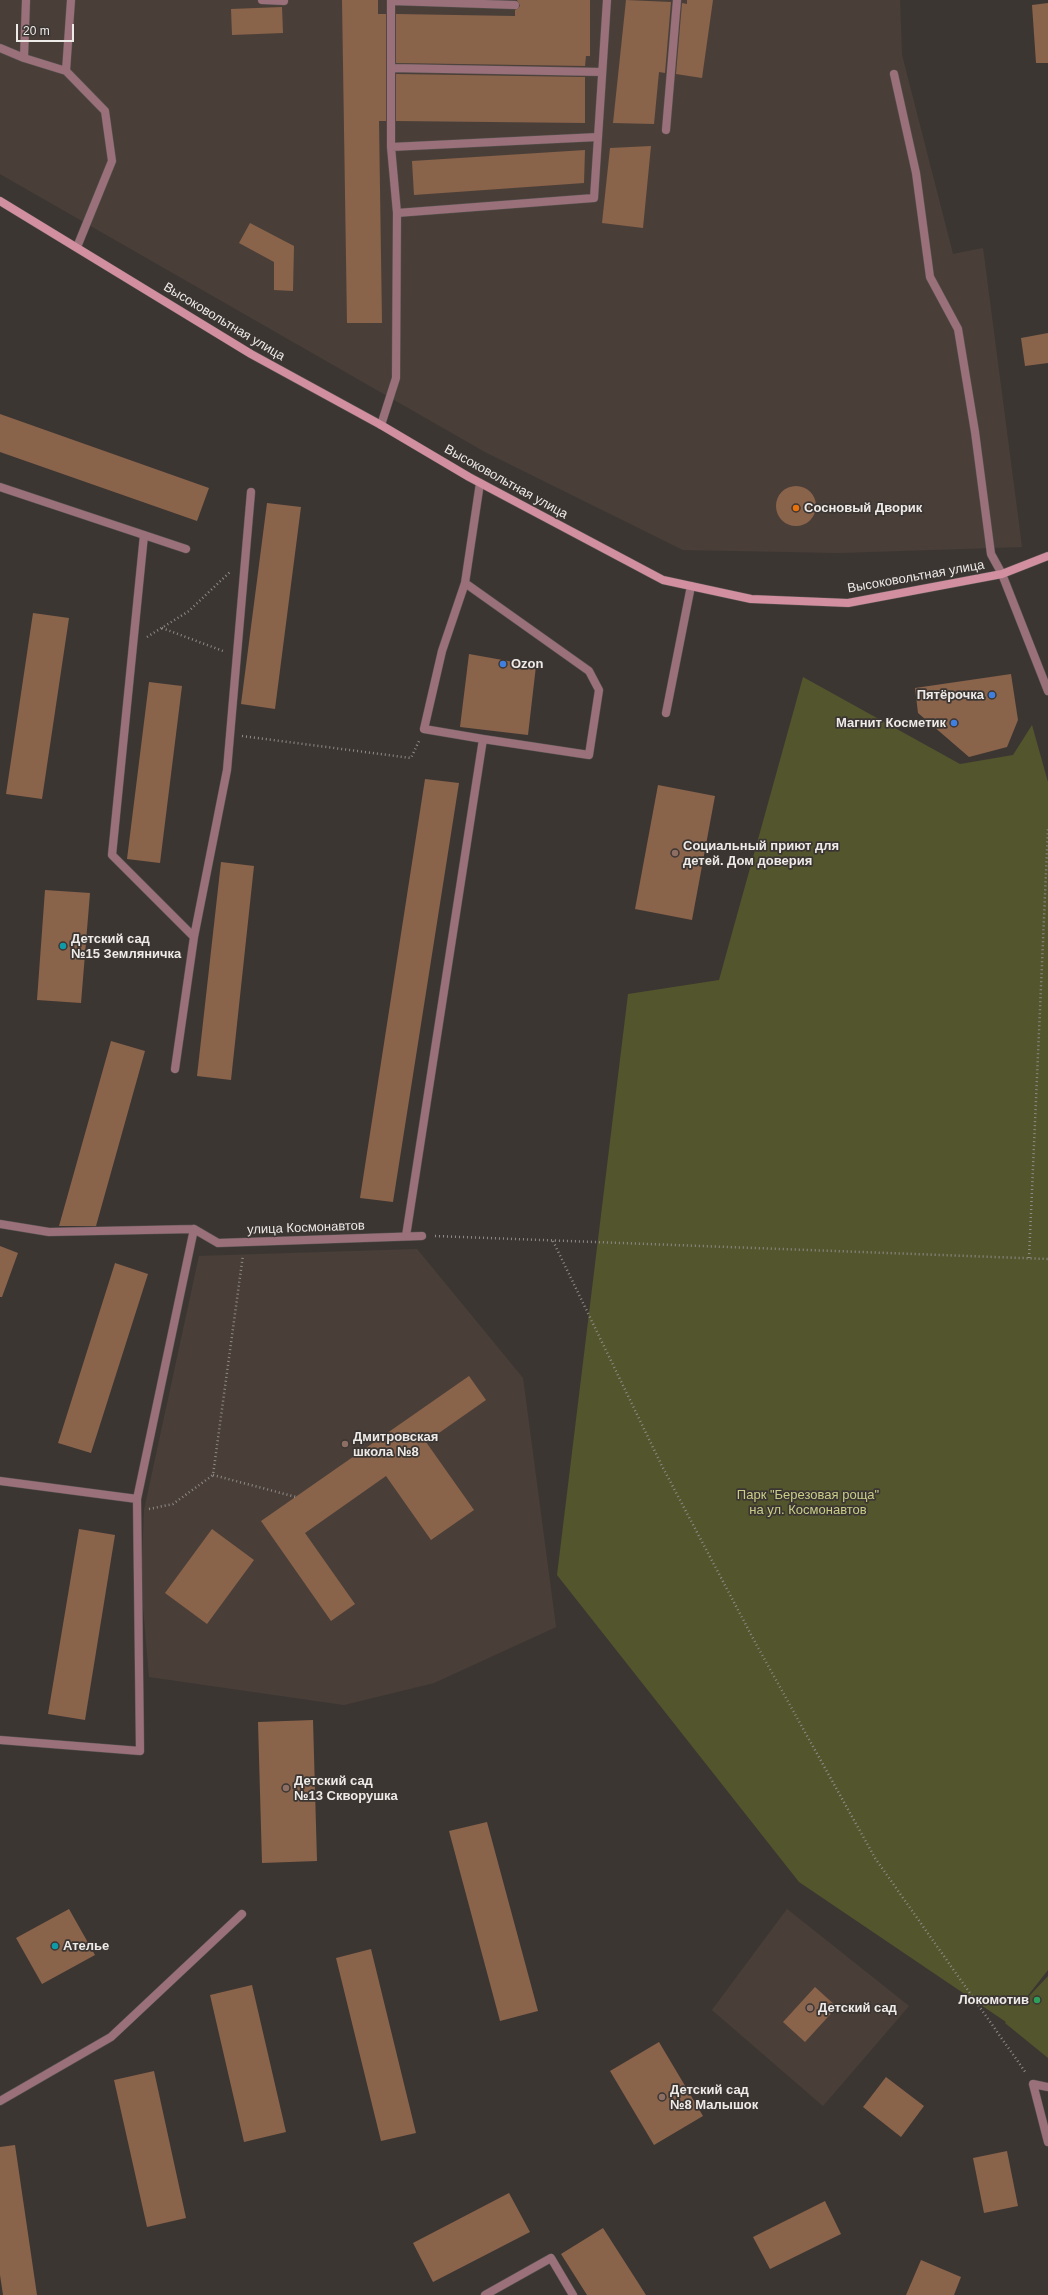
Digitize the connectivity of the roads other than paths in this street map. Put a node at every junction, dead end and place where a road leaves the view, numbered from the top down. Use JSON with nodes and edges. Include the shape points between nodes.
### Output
{"nodes":[{"id":1,"x":26,"y":0,"type":"edge"},
{"id":2,"x":72,"y":0,"type":"edge"},
{"id":3,"x":262,"y":0,"type":"edge"},
{"id":4,"x":607,"y":0,"type":"edge"},
{"id":5,"x":677,"y":0,"type":"edge"},
{"id":6,"x":284,"y":1,"type":"dead end"},
{"id":7,"x":391,"y":1,"type":"edge"},
{"id":8,"x":516,"y":6,"type":"dead end"},
{"id":9,"x":0,"y":48,"type":"edge"},
{"id":10,"x":24,"y":58,"type":"junction"},
{"id":11,"x":391,"y":68,"type":"junction"},
{"id":12,"x":66,"y":71,"type":"junction"},
{"id":13,"x":602,"y":72,"type":"junction"},
{"id":14,"x":894,"y":74,"type":"dead end"},
{"id":15,"x":666,"y":130,"type":"dead end"},
{"id":16,"x":598,"y":137,"type":"junction"},
{"id":17,"x":391,"y":147,"type":"junction"},
{"id":18,"x":0,"y":201,"type":"edge"},
{"id":19,"x":397,"y":213,"type":"junction"},
{"id":20,"x":76,"y":247,"type":"junction"},
{"id":21,"x":381,"y":425,"type":"junction"},
{"id":22,"x":480,"y":483,"type":"junction"},
{"id":23,"x":0,"y":487,"type":"edge"},
{"id":24,"x":251,"y":492,"type":"dead end"},
{"id":25,"x":144,"y":535,"type":"junction"},
{"id":26,"x":186,"y":549,"type":"dead end"},
{"id":27,"x":1048,"y":556,"type":"edge"},
{"id":28,"x":1002,"y":574,"type":"junction"},
{"id":29,"x":465,"y":583,"type":"junction"},
{"id":30,"x":691,"y":586,"type":"junction"},
{"id":31,"x":1048,"y":691,"type":"edge"},
{"id":32,"x":666,"y":712,"type":"dead end"},
{"id":33,"x":483,"y":739,"type":"junction"},
{"id":34,"x":194,"y":937,"type":"junction"},
{"id":35,"x":175,"y":1069,"type":"dead end"},
{"id":36,"x":0,"y":1224,"type":"edge"},
{"id":37,"x":194,"y":1229,"type":"junction"},
{"id":38,"x":406,"y":1236,"type":"junction"},
{"id":39,"x":422,"y":1236,"type":"road end"},
{"id":40,"x":0,"y":1482,"type":"edge"},
{"id":41,"x":137,"y":1499,"type":"junction"},
{"id":42,"x":0,"y":1740,"type":"edge"},
{"id":43,"x":242,"y":1914,"type":"dead end"},
{"id":44,"x":1048,"y":2086,"type":"edge"},
{"id":45,"x":0,"y":2101,"type":"edge"},
{"id":46,"x":1048,"y":2142,"type":"edge"},
{"id":47,"x":485,"y":2295,"type":"edge"},
{"id":48,"x":573,"y":2295,"type":"edge"}],
"edges":[{"from":1,"to":10,"type":"street"},
{"from":2,"to":12,"type":"street"},
{"from":3,"to":6,"type":"street"},
{"from":4,"to":13,"type":"street"},
{"from":5,"to":15,"type":"street"},
{"from":7,"to":8,"type":"street"},
{"from":7,"to":11,"type":"street"},
{"from":9,"to":10,"type":"street"},
{"from":10,"to":12,"type":"street"},
{"from":11,"to":13,"type":"street"},
{"from":11,"to":17,"type":"street"},
{"from":12,"to":20,"type":"street","via":[[105,111],[112,161]]},
{"from":13,"to":16,"type":"street"},
{"from":14,"to":28,"type":"street","via":[[916,173],[930,277],[958,329],[991,554]]},
{"from":16,"to":17,"type":"street"},
{"from":16,"to":19,"type":"street","via":[[594,198]]},
{"from":17,"to":19,"type":"street"},
{"from":18,"to":20,"type":"main road","name":"Высоковольтная улица"},
{"from":19,"to":21,"type":"street","via":[[396,378]]},
{"from":20,"to":21,"type":"main road","name":"Высоковольтная улица","via":[[251,354]]},
{"from":21,"to":22,"type":"main road","name":"Высоковольтная улица"},
{"from":22,"to":29,"type":"street"},
{"from":22,"to":30,"type":"main road","name":"Высоковольтная улица","via":[[663,580]]},
{"from":23,"to":25,"type":"street"},
{"from":24,"to":34,"type":"street","via":[[227,770]]},
{"from":25,"to":26,"type":"street"},
{"from":25,"to":34,"type":"street","via":[[112,855]]},
{"from":27,"to":28,"type":"main road","name":"Высоковольтная улица"},
{"from":28,"to":30,"type":"main road","name":"Высоковольтная улица","via":[[848,603],[751,599]]},
{"from":28,"to":31,"type":"street"},
{"from":29,"to":33,"type":"street","via":[[442,651],[424,729]]},
{"from":29,"to":33,"type":"street","via":[[589,671],[599,690],[588,755]]},
{"from":30,"to":32,"type":"street"},
{"from":33,"to":38,"type":"street"},
{"from":34,"to":35,"type":"street"},
{"from":36,"to":37,"type":"street","via":[[49,1232]]},
{"from":37,"to":38,"type":"street","name":"улица Космонавтов","via":[[218,1243]]},
{"from":37,"to":41,"type":"street"},
{"from":38,"to":39,"type":"street","name":"улица Космонавтов"},
{"from":40,"to":41,"type":"street"},
{"from":41,"to":42,"type":"street","via":[[140,1751]]},
{"from":43,"to":45,"type":"street","via":[[111,2037]]},
{"from":44,"to":46,"type":"street","via":[[1033,2084]]},
{"from":47,"to":48,"type":"street","via":[[551,2258]]}]}
